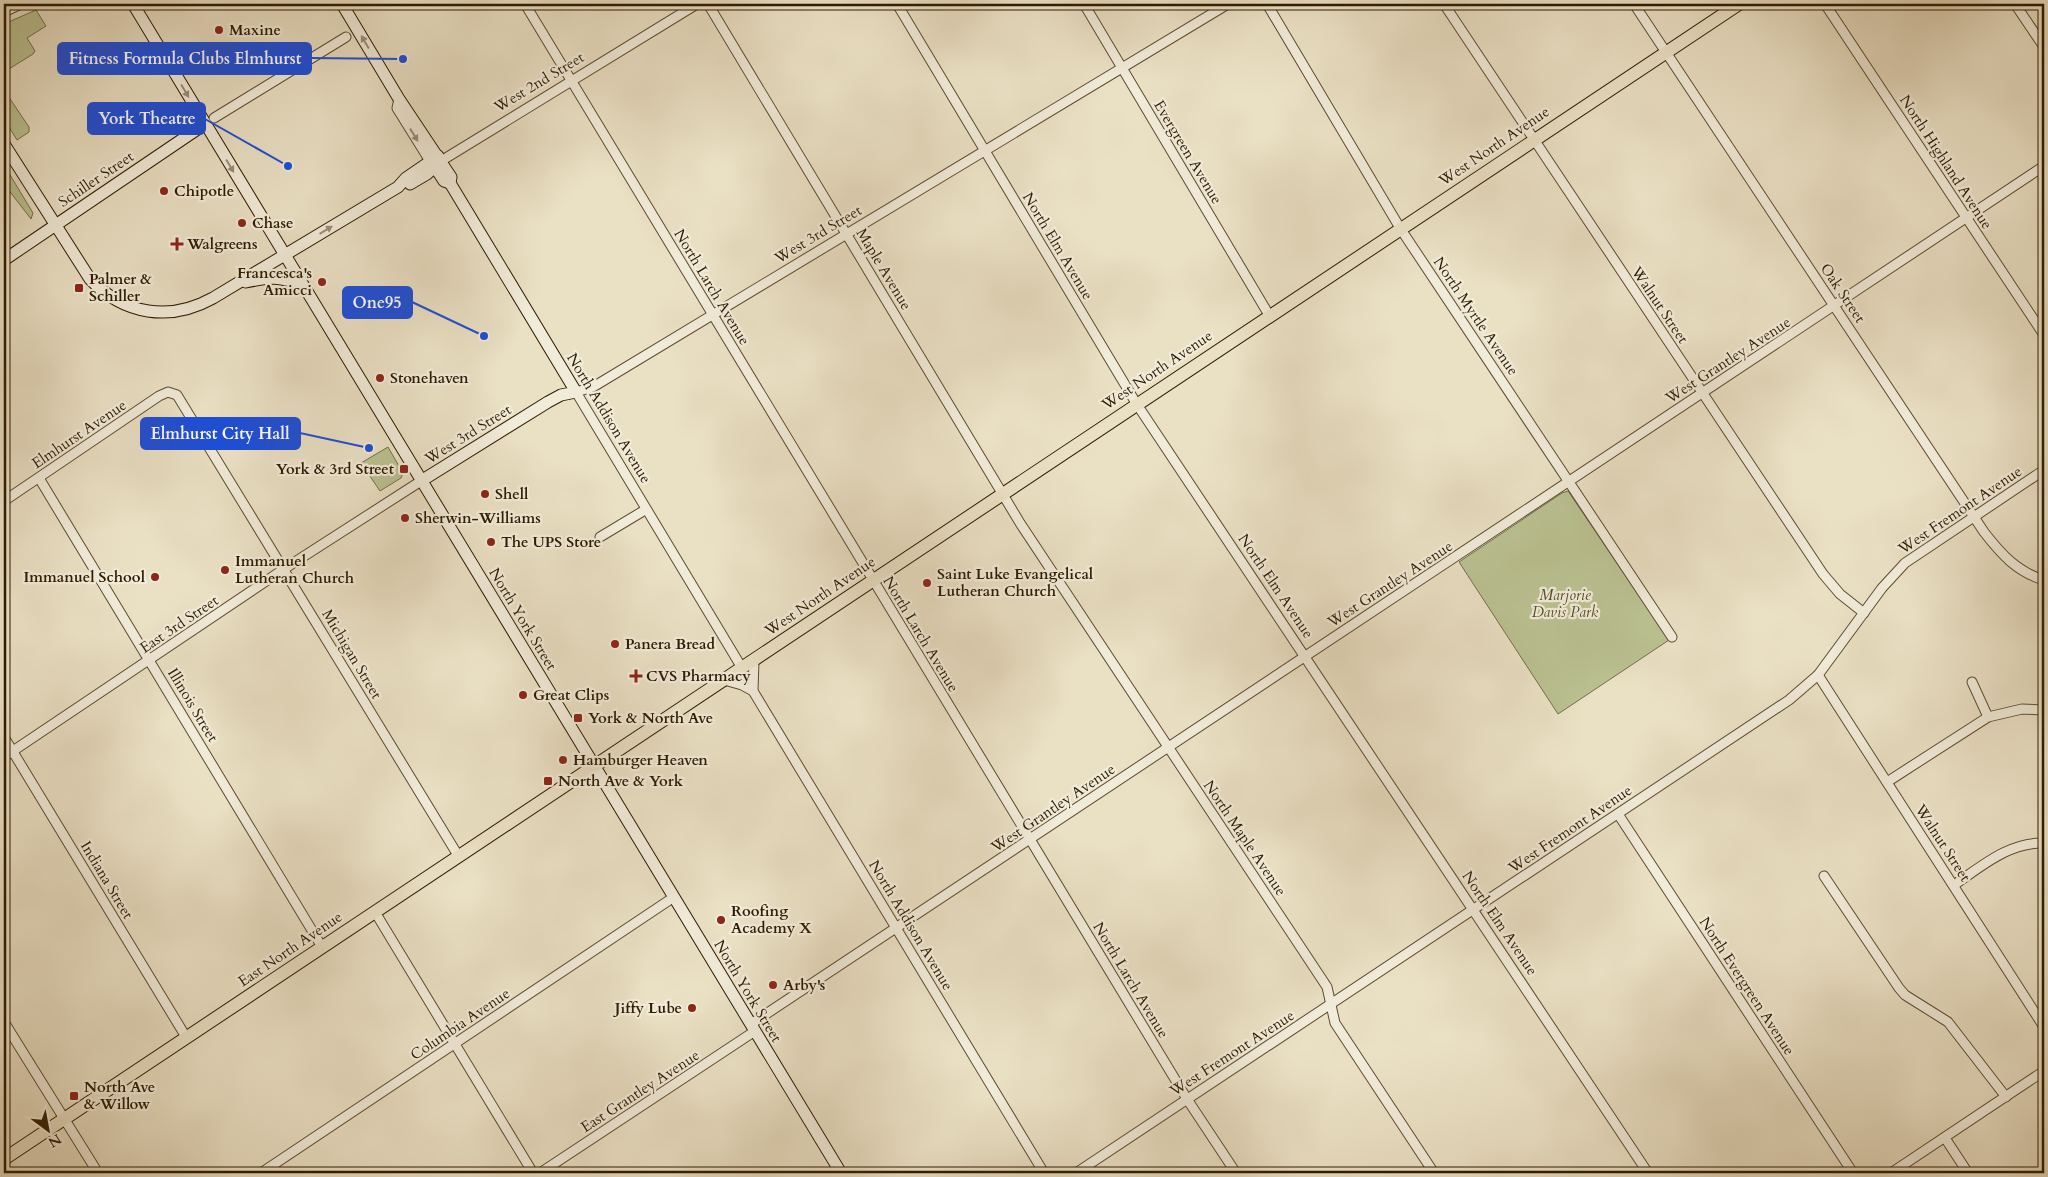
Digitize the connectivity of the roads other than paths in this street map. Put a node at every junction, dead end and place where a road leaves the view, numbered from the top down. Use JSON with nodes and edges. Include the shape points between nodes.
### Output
{"nodes":[{"id":1,"x":21,"y":4,"type":"edge"},
{"id":2,"x":133,"y":4,"type":"edge"},
{"id":3,"x":342,"y":4,"type":"edge"},
{"id":4,"x":525,"y":4,"type":"edge"},
{"id":5,"x":697,"y":4,"type":"edge"},
{"id":6,"x":708,"y":4,"type":"edge"},
{"id":7,"x":897,"y":4,"type":"edge"},
{"id":8,"x":1084,"y":4,"type":"edge"},
{"id":9,"x":1228,"y":4,"type":"edge"},
{"id":10,"x":1267,"y":4,"type":"edge"},
{"id":11,"x":1444,"y":4,"type":"edge"},
{"id":12,"x":1634,"y":4,"type":"edge"},
{"id":13,"x":1739,"y":4,"type":"edge"},
{"id":14,"x":1825,"y":4,"type":"edge"},
{"id":15,"x":2015,"y":4,"type":"edge"},
{"id":16,"x":4,"y":12,"type":"edge"},
{"id":17,"x":346,"y":38,"type":"dead end"},
{"id":18,"x":2044,"y":47,"type":"edge"},
{"id":19,"x":1666,"y":51,"type":"junction"},
{"id":20,"x":1122,"y":68,"type":"junction"},
{"id":21,"x":571,"y":80,"type":"junction"},
{"id":22,"x":209,"y":121,"type":"junction"},
{"id":23,"x":1533,"y":139,"type":"junction"},
{"id":24,"x":4,"y":144,"type":"edge"},
{"id":25,"x":985,"y":151,"type":"junction"},
{"id":26,"x":436,"y":161,"type":"junction"},
{"id":27,"x":2044,"y":166,"type":"edge"},
{"id":28,"x":1966,"y":217,"type":"junction"},
{"id":29,"x":55,"y":225,"type":"junction"},
{"id":30,"x":1400,"y":228,"type":"junction"},
{"id":31,"x":847,"y":234,"type":"junction"},
{"id":32,"x":284,"y":255,"type":"junction"},
{"id":33,"x":4,"y":260,"type":"edge"},
{"id":34,"x":237,"y":284,"type":"junction"},
{"id":35,"x":303,"y":286,"type":"junction"},
{"id":36,"x":1835,"y":305,"type":"junction"},
{"id":37,"x":713,"y":315,"type":"junction"},
{"id":38,"x":1269,"y":315,"type":"junction"},
{"id":39,"x":2044,"y":335,"type":"edge"},
{"id":40,"x":172,"y":392,"type":"joint"},
{"id":41,"x":576,"y":392,"type":"junction"},
{"id":42,"x":1702,"y":393,"type":"junction"},
{"id":43,"x":1136,"y":403,"type":"junction"},
{"id":44,"x":2044,"y":470,"type":"edge"},
{"id":45,"x":39,"y":478,"type":"junction"},
{"id":46,"x":421,"y":481,"type":"junction"},
{"id":47,"x":1570,"y":481,"type":"junction"},
{"id":48,"x":1002,"y":493,"type":"junction"},
{"id":49,"x":4,"y":502,"type":"edge"},
{"id":50,"x":645,"y":510,"type":"junction"},
{"id":51,"x":1975,"y":516,"type":"junction"},
{"id":52,"x":1020,"y":523,"type":"joint"},
{"id":53,"x":600,"y":537,"type":"dead end"},
{"id":54,"x":284,"y":569,"type":"junction"},
{"id":55,"x":873,"y":580,"type":"junction"},
{"id":56,"x":2044,"y":580,"type":"edge"},
{"id":57,"x":1864,"y":613,"type":"junction"},
{"id":58,"x":1672,"y":637,"type":"dead end"},
{"id":59,"x":1306,"y":656,"type":"junction"},
{"id":60,"x":150,"y":660,"type":"junction"},
{"id":61,"x":754,"y":660,"type":"junction"},
{"id":62,"x":742,"y":668,"type":"junction"},
{"id":63,"x":1818,"y":675,"type":"junction"},
{"id":64,"x":724,"y":680,"type":"junction"},
{"id":65,"x":1972,"y":682,"type":"dead end"},
{"id":66,"x":752,"y":692,"type":"junction"},
{"id":67,"x":2044,"y":710,"type":"edge"},
{"id":68,"x":1988,"y":717,"type":"junction"},
{"id":69,"x":4,"y":737,"type":"edge"},
{"id":70,"x":1169,"y":748,"type":"junction"},
{"id":71,"x":12,"y":752,"type":"junction"},
{"id":72,"x":4,"y":757,"type":"edge"},
{"id":73,"x":595,"y":766,"type":"junction"},
{"id":74,"x":1887,"y":782,"type":"junction"},
{"id":75,"x":1618,"y":814,"type":"junction"},
{"id":76,"x":1030,"y":840,"type":"junction"},
{"id":77,"x":2044,"y":843,"type":"edge"},
{"id":78,"x":459,"y":857,"type":"junction"},
{"id":79,"x":1824,"y":876,"type":"dead end"},
{"id":80,"x":1954,"y":884,"type":"junction"},
{"id":81,"x":674,"y":897,"type":"junction"},
{"id":82,"x":1475,"y":909,"type":"junction"},
{"id":83,"x":375,"y":912,"type":"junction"},
{"id":84,"x":896,"y":929,"type":"junction"},
{"id":85,"x":322,"y":947,"type":"junction"},
{"id":86,"x":1331,"y":1004,"type":"junction"},
{"id":87,"x":4,"y":1022,"type":"edge"},
{"id":88,"x":2044,"y":1027,"type":"edge"},
{"id":89,"x":753,"y":1028,"type":"junction"},
{"id":90,"x":186,"y":1037,"type":"junction"},
{"id":91,"x":455,"y":1044,"type":"junction"},
{"id":92,"x":2044,"y":1071,"type":"edge"},
{"id":93,"x":2006,"y":1097,"type":"junction"},
{"id":94,"x":1187,"y":1099,"type":"junction"},
{"id":95,"x":63,"y":1119,"type":"junction"},
{"id":96,"x":1945,"y":1138,"type":"junction"},
{"id":97,"x":4,"y":1159,"type":"edge"},
{"id":98,"x":98,"y":1173,"type":"edge"},
{"id":99,"x":261,"y":1173,"type":"edge"},
{"id":100,"x":533,"y":1173,"type":"edge"},
{"id":101,"x":540,"y":1173,"type":"edge"},
{"id":102,"x":841,"y":1173,"type":"edge"},
{"id":103,"x":1044,"y":1173,"type":"edge"},
{"id":104,"x":1076,"y":1173,"type":"edge"},
{"id":105,"x":1236,"y":1173,"type":"edge"},
{"id":106,"x":1434,"y":1173,"type":"edge"},
{"id":107,"x":1648,"y":1173,"type":"edge"},
{"id":108,"x":1853,"y":1173,"type":"edge"},
{"id":109,"x":1891,"y":1173,"type":"edge"},
{"id":110,"x":1968,"y":1173,"type":"edge"}],
"edges":[{"from":1,"to":16,"type":"street"},
{"from":2,"to":22,"type":"main road","name":"North York Street","one_way":true},
{"from":26,"to":3,"type":"main road","name":"North Addison Avenue","one_way":true,"via":[[398,104]]},
{"from":4,"to":21,"type":"street","name":"North Larch Avenue"},
{"from":5,"to":21,"type":"street","name":"West 2nd Street"},
{"from":6,"to":31,"type":"street","name":"Maple Avenue"},
{"from":7,"to":25,"type":"street","name":"North Elm Avenue"},
{"from":8,"to":20,"type":"street","name":"Evergreen Avenue"},
{"from":9,"to":20,"type":"street","name":"West 3rd Street"},
{"from":10,"to":30,"type":"street","name":"North Myrtle Avenue"},
{"from":11,"to":23,"type":"street","name":"Walnut Street"},
{"from":12,"to":19,"type":"street","name":"Oak Street"},
{"from":13,"to":19,"type":"main road","name":"West North Avenue"},
{"from":14,"to":28,"type":"street","name":"North Highland Avenue"},
{"from":15,"to":18,"type":"street"},
{"from":17,"to":22,"type":"street"},
{"from":19,"to":23,"type":"main road","name":"West North Avenue"},
{"from":19,"to":36,"type":"street","name":"Oak Street"},
{"from":20,"to":25,"type":"street","name":"West 3rd Street"},
{"from":20,"to":38,"type":"street","name":"Evergreen Avenue"},
{"from":21,"to":26,"type":"street","name":"West 2nd Street"},
{"from":21,"to":37,"type":"street","name":"North Larch Avenue"},
{"from":22,"to":29,"type":"main road","name":"Schiller Street"},
{"from":22,"to":32,"type":"main road","name":"North York Street","one_way":true},
{"from":23,"to":30,"type":"main road","name":"West North Avenue"},
{"from":23,"to":42,"type":"street","name":"Walnut Street"},
{"from":24,"to":29,"type":"main road","name":"West 2nd Street"},
{"from":25,"to":31,"type":"street","name":"West 3rd Street"},
{"from":25,"to":43,"type":"street","name":"North Elm Avenue"},
{"from":32,"to":26,"type":"main road","name":"West 2nd Street","one_way":true,"via":[[398,187],[410,184]]},
{"from":26,"to":41,"type":"main road","name":"North Addison Avenue","via":[[451,176],[450,183]]},
{"from":27,"to":28,"type":"street","name":"West Grantley Avenue"},
{"from":28,"to":36,"type":"street","name":"West Grantley Avenue"},
{"from":28,"to":39,"type":"street","name":"North Highland Avenue"},
{"from":29,"to":33,"type":"main road","name":"Schiller Street"},
{"from":29,"to":34,"type":"main road","name":"West 2nd Street","via":[[90,280],[105,294],[129,307],[154,313],[177,312],[205,303]]},
{"from":30,"to":38,"type":"main road","name":"West North Avenue"},
{"from":30,"to":47,"type":"street","name":"North Myrtle Avenue"},
{"from":31,"to":37,"type":"street","name":"West 3rd Street"},
{"from":31,"to":48,"type":"street","name":"Maple Avenue"},
{"from":32,"to":34,"type":"main road","name":"West 2nd Street"},
{"from":32,"to":35,"type":"main road","name":"North York Street"},
{"from":34,"to":35,"type":"main road","via":[[285,278]]},
{"from":35,"to":46,"type":"main road","name":"North York Street"},
{"from":36,"to":42,"type":"street","name":"West Grantley Avenue"},
{"from":36,"to":51,"type":"street","name":"Oak Street"},
{"from":37,"to":41,"type":"street","name":"West 3rd Street","via":[[593,387]]},
{"from":37,"to":55,"type":"street","name":"North Larch Avenue"},
{"from":38,"to":43,"type":"main road","name":"West North Avenue"},
{"from":40,"to":45,"type":"street","name":"Elmhurst Avenue","via":[[159,396]]},
{"from":40,"to":54,"type":"street","name":"Michigan Street","via":[[180,399]]},
{"from":41,"to":46,"type":"main road","name":"West 3rd Street","via":[[548,402]]},
{"from":41,"to":50,"type":"street","name":"North Addison Avenue"},
{"from":42,"to":47,"type":"street","name":"West Grantley Avenue"},
{"from":42,"to":57,"type":"street","name":"Walnut Street","via":[[1828,581]]},
{"from":43,"to":48,"type":"main road","name":"West North Avenue"},
{"from":43,"to":59,"type":"street","name":"North Elm Avenue"},
{"from":44,"to":51,"type":"street","name":"West Fremont Avenue"},
{"from":45,"to":49,"type":"street","name":"Elmhurst Avenue"},
{"from":45,"to":60,"type":"street","name":"Illinois Street"},
{"from":46,"to":54,"type":"street","name":"East 3rd Street"},
{"from":46,"to":73,"type":"main road","name":"North York Street"},
{"from":47,"to":58,"type":"street","name":"North Myrtle Avenue"},
{"from":47,"to":59,"type":"street","name":"West Grantley Avenue"},
{"from":48,"to":52,"type":"street","name":"Maple Avenue"},
{"from":48,"to":55,"type":"main road","name":"West North Avenue"},
{"from":50,"to":53,"type":"street"},
{"from":50,"to":62,"type":"street","name":"North Addison Avenue"},
{"from":51,"to":56,"type":"street","name":"Oak Street","via":[[2003,557]]},
{"from":51,"to":57,"type":"street","name":"West Fremont Avenue","via":[[1905,563]]},
{"from":52,"to":70,"type":"street","name":"North Maple Avenue"},
{"from":54,"to":60,"type":"street","name":"East 3rd Street"},
{"from":54,"to":78,"type":"street","name":"Michigan Street"},
{"from":55,"to":61,"type":"main road","name":"West North Avenue"},
{"from":55,"to":76,"type":"street","name":"North Larch Avenue"},
{"from":57,"to":63,"type":"street","name":"West Fremont Avenue"},
{"from":59,"to":70,"type":"street","name":"West Grantley Avenue"},
{"from":59,"to":82,"type":"street","name":"North Elm Avenue"},
{"from":60,"to":71,"type":"street","name":"East 3rd Street"},
{"from":60,"to":85,"type":"street","name":"Illinois Street"},
{"from":61,"to":62,"type":"main road","name":"West North Avenue"},
{"from":61,"to":66,"type":"street"},
{"from":62,"to":64,"type":"main road","name":"West North Avenue"},
{"from":63,"to":74,"type":"street","name":"Walnut Street"},
{"from":63,"to":75,"type":"street","name":"West Fremont Avenue","via":[[1775,710]]},
{"from":64,"to":66,"type":"street"},
{"from":64,"to":73,"type":"main road","name":"West North Avenue"},
{"from":65,"to":68,"type":"street"},
{"from":66,"to":84,"type":"street","name":"North Addison Avenue"},
{"from":67,"to":68,"type":"street","via":[[2022,709]]},
{"from":68,"to":74,"type":"street"},
{"from":69,"to":71,"type":"street","name":"Indiana Street"},
{"from":70,"to":76,"type":"street","name":"West Grantley Avenue"},
{"from":70,"to":86,"type":"street","name":"North Maple Avenue","via":[[1327,987]]},
{"from":71,"to":72,"type":"street","name":"East 3rd Street"},
{"from":71,"to":90,"type":"street","name":"Indiana Street"},
{"from":73,"to":78,"type":"main road","name":"East North Avenue"},
{"from":73,"to":81,"type":"main road","name":"North York Street"},
{"from":74,"to":80,"type":"street","name":"Walnut Street"},
{"from":75,"to":82,"type":"street","name":"West Fremont Avenue"},
{"from":75,"to":108,"type":"street","name":"North Evergreen Avenue"},
{"from":76,"to":84,"type":"street","name":"West Grantley Avenue"},
{"from":76,"to":94,"type":"street","name":"North Larch Avenue"},
{"from":77,"to":80,"type":"street","via":[[2024,843],[2005,851]]},
{"from":78,"to":83,"type":"main road","name":"East North Avenue"},
{"from":79,"to":93,"type":"street","via":[[1899,988],[1948,1022]]},
{"from":80,"to":88,"type":"street","name":"Walnut Street"},
{"from":81,"to":89,"type":"main road","name":"North York Street"},
{"from":81,"to":91,"type":"street","name":"Columbia Avenue"},
{"from":82,"to":86,"type":"street","name":"West Fremont Avenue"},
{"from":82,"to":107,"type":"street","name":"North Elm Avenue"},
{"from":83,"to":85,"type":"main road","name":"East North Avenue"},
{"from":83,"to":91,"type":"street"},
{"from":84,"to":89,"type":"street","name":"West Grantley Avenue"},
{"from":84,"to":103,"type":"street","name":"North Addison Avenue"},
{"from":85,"to":90,"type":"main road","name":"East North Avenue"},
{"from":86,"to":94,"type":"street","name":"West Fremont Avenue"},
{"from":86,"to":106,"type":"street","name":"North Maple Avenue","via":[[1335,1023]]},
{"from":87,"to":95,"type":"street"},
{"from":89,"to":101,"type":"street","name":"East Grantley Avenue"},
{"from":89,"to":102,"type":"main road","name":"North York Street"},
{"from":90,"to":95,"type":"main road","name":"East North Avenue"},
{"from":91,"to":99,"type":"street","name":"Columbia Avenue"},
{"from":91,"to":100,"type":"street"},
{"from":92,"to":93,"type":"street"},
{"from":93,"to":96,"type":"street"},
{"from":94,"to":104,"type":"street","name":"West Fremont Avenue"},
{"from":94,"to":105,"type":"street","name":"North Larch Avenue"},
{"from":95,"to":97,"type":"main road","name":"East North Avenue"},
{"from":95,"to":98,"type":"street"},
{"from":96,"to":109,"type":"street"},
{"from":96,"to":110,"type":"street"}]}
